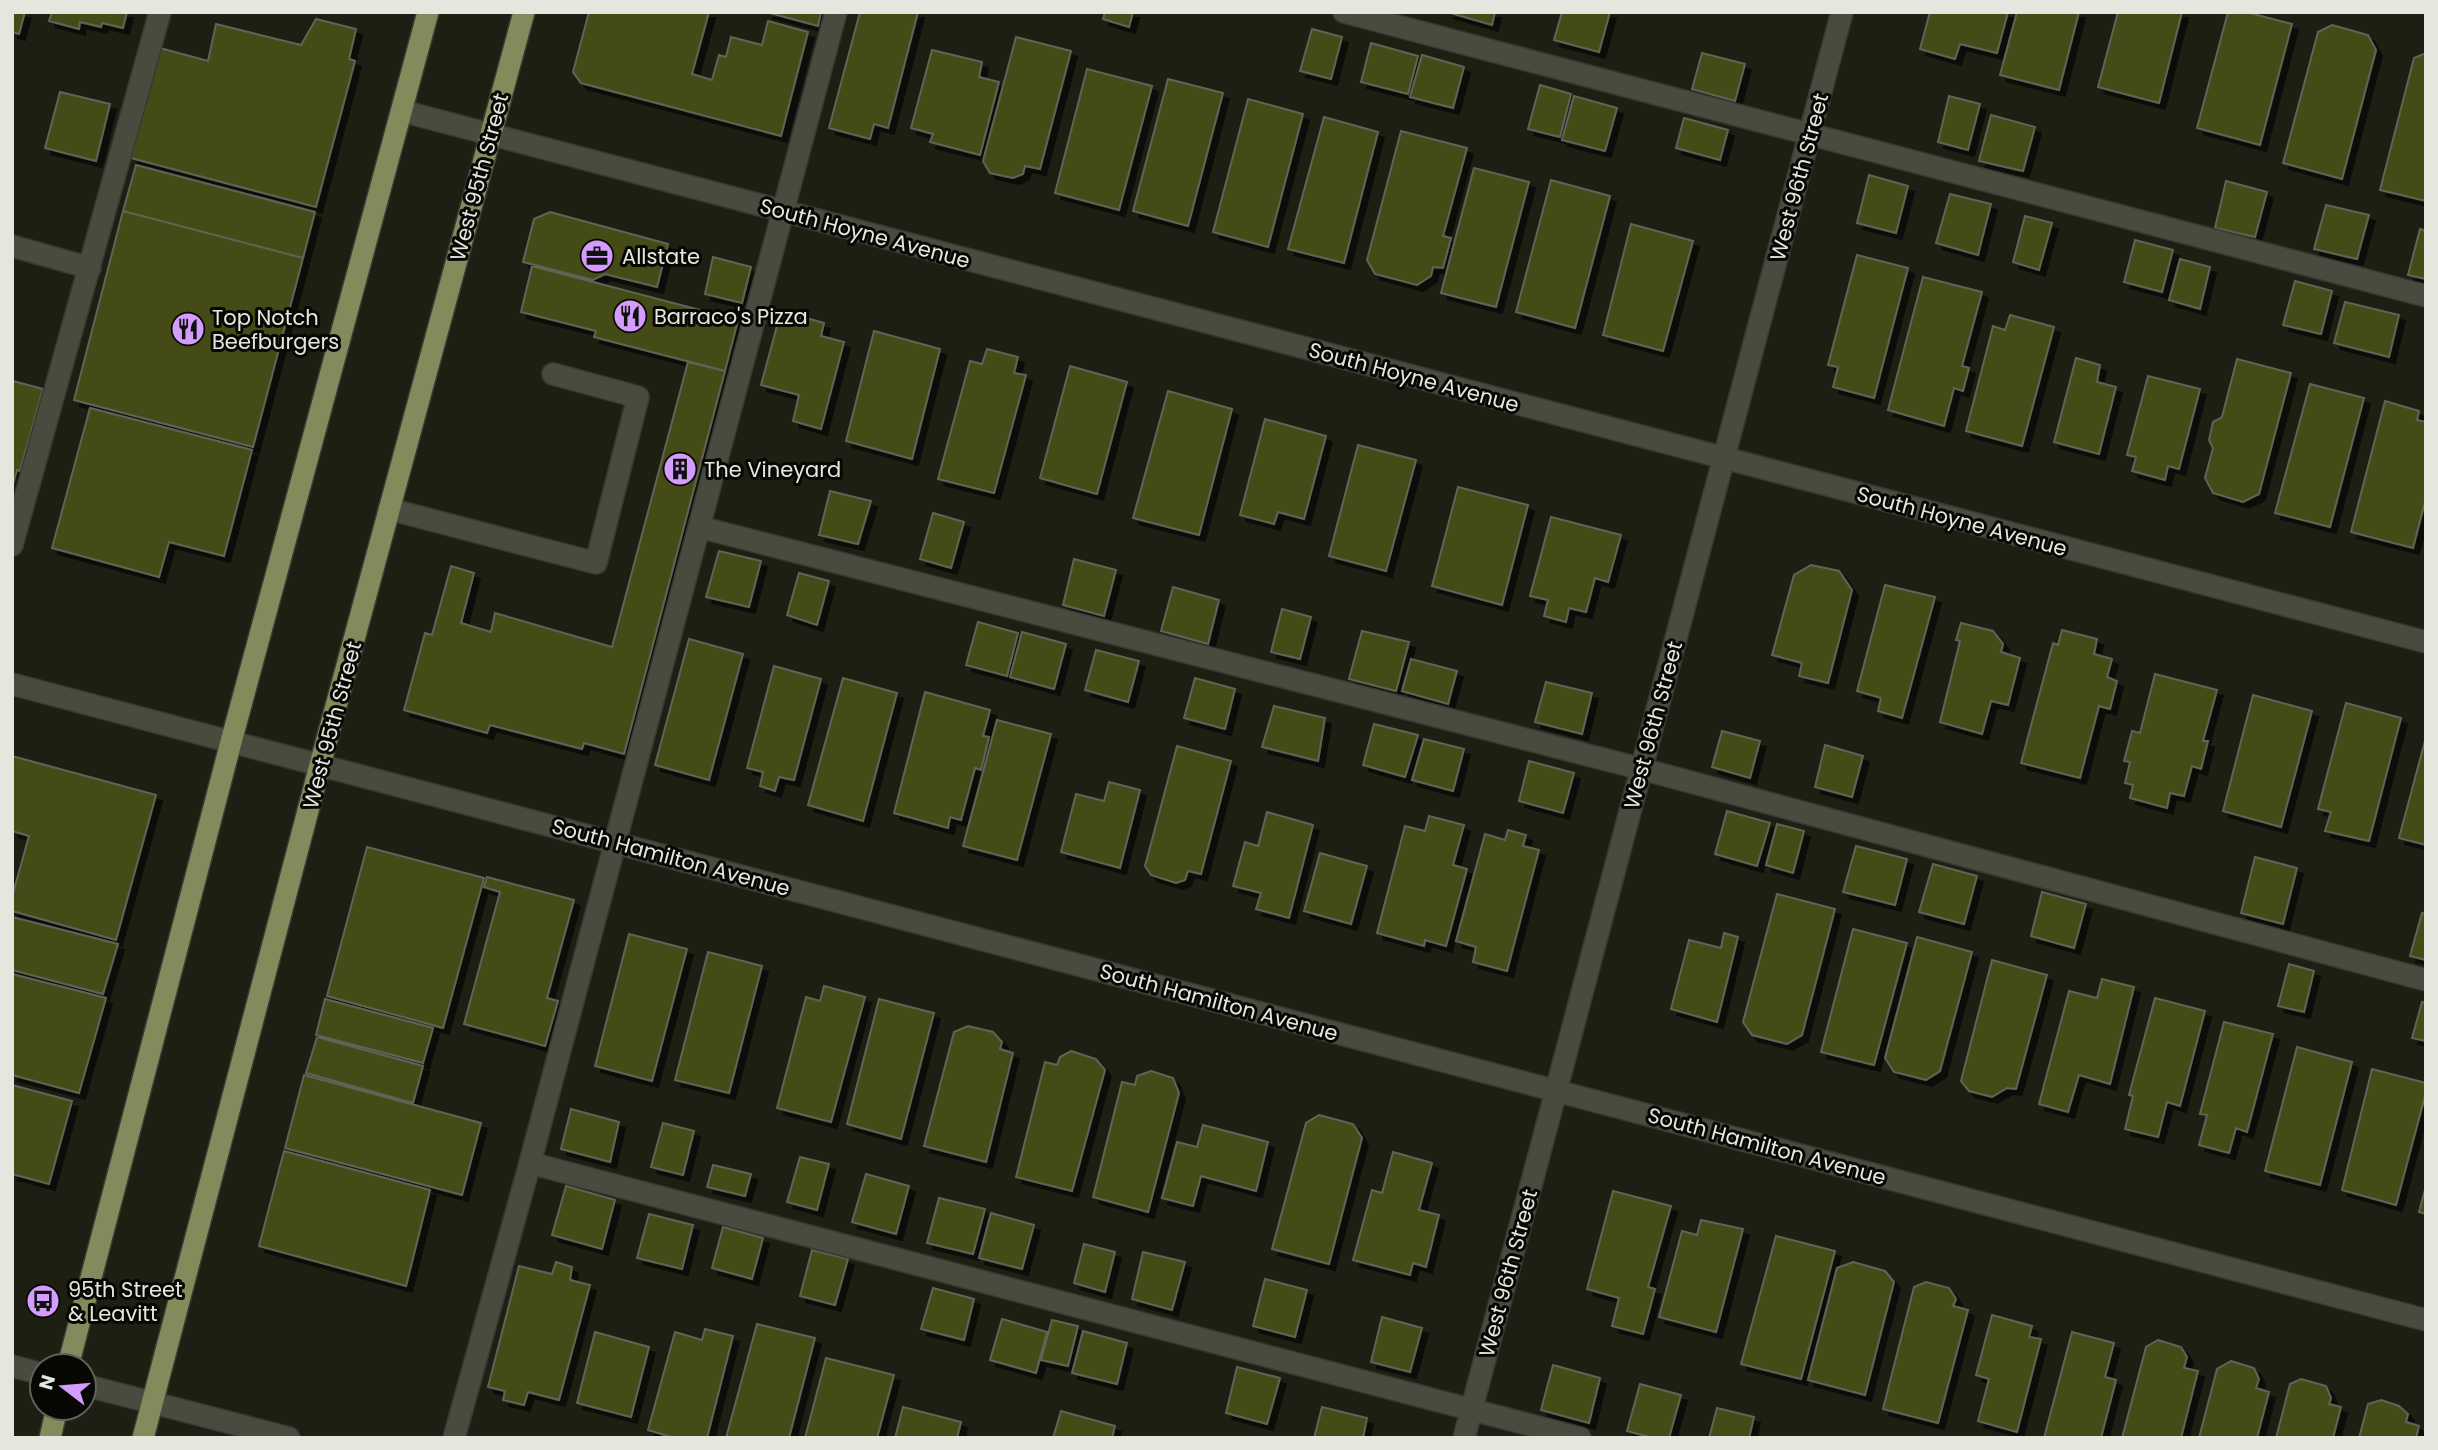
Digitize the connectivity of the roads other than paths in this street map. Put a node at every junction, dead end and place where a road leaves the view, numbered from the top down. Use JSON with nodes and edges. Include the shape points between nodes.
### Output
{"nodes":[{"id":1,"x":160,"y":12,"type":"edge"},
{"id":2,"x":428,"y":12,"type":"edge"},
{"id":3,"x":524,"y":12,"type":"edge"},
{"id":4,"x":836,"y":12,"type":"edge"},
{"id":5,"x":1345,"y":12,"type":"edge"},
{"id":6,"x":1842,"y":12,"type":"edge"},
{"id":7,"x":402,"y":111,"type":"junction"},
{"id":8,"x":491,"y":134,"type":"junction"},
{"id":9,"x":1810,"y":135,"type":"junction"},
{"id":10,"x":782,"y":211,"type":"junction"},
{"id":11,"x":12,"y":246,"type":"edge"},
{"id":12,"x":90,"y":268,"type":"junction"},
{"id":13,"x":2426,"y":296,"type":"edge"},
{"id":14,"x":553,"y":374,"type":"dead end"},
{"id":15,"x":1724,"y":458,"type":"junction"},
{"id":16,"x":389,"y":509,"type":"junction"},
{"id":17,"x":699,"y":527,"type":"junction"},
{"id":18,"x":12,"y":545,"type":"edge"},
{"id":19,"x":2426,"y":642,"type":"edge"},
{"id":20,"x":12,"y":684,"type":"edge"},
{"id":21,"x":231,"y":742,"type":"junction"},
{"id":22,"x":320,"y":765,"type":"junction"},
{"id":23,"x":1642,"y":769,"type":"junction"},
{"id":24,"x":616,"y":843,"type":"junction"},
{"id":25,"x":2426,"y":980,"type":"edge"},
{"id":26,"x":1556,"y":1090,"type":"junction"},
{"id":27,"x":530,"y":1163,"type":"junction"},
{"id":28,"x":2426,"y":1320,"type":"edge"},
{"id":29,"x":72,"y":1352,"type":"edge"},
{"id":30,"x":98,"y":1388,"type":"edge"},
{"id":31,"x":152,"y":1402,"type":"junction"},
{"id":32,"x":1472,"y":1409,"type":"junction"},
{"id":33,"x":143,"y":1438,"type":"edge"},
{"id":34,"x":289,"y":1438,"type":"edge"},
{"id":35,"x":454,"y":1438,"type":"edge"},
{"id":36,"x":1464,"y":1438,"type":"edge"},
{"id":37,"x":1580,"y":1438,"type":"edge"}],
"edges":[{"from":1,"to":12,"type":"street"},
{"from":2,"to":7,"type":"main road"},
{"from":3,"to":8,"type":"main road","name":"West 95th Street"},
{"from":4,"to":10,"type":"street"},
{"from":5,"to":9,"type":"street"},
{"from":6,"to":9,"type":"street","name":"West 96th Street"},
{"from":7,"to":8,"type":"street","name":"South Hoyne Avenue"},
{"from":7,"to":21,"type":"main road"},
{"from":8,"to":10,"type":"street","name":"South Hoyne Avenue"},
{"from":8,"to":16,"type":"main road","name":"West 95th Street"},
{"from":9,"to":13,"type":"street"},
{"from":9,"to":15,"type":"street","name":"West 96th Street"},
{"from":10,"to":15,"type":"street","name":"South Hoyne Avenue"},
{"from":10,"to":17,"type":"street"},
{"from":11,"to":12,"type":"street"},
{"from":12,"to":18,"type":"street"},
{"from":14,"to":16,"type":"street","via":[[638,397],[596,564]]},
{"from":15,"to":19,"type":"street","name":"South Hoyne Avenue"},
{"from":15,"to":23,"type":"street","name":"West 96th Street"},
{"from":16,"to":22,"type":"main road","name":"West 95th Street"},
{"from":17,"to":23,"type":"street"},
{"from":17,"to":24,"type":"street"},
{"from":20,"to":21,"type":"street","name":"South Hamilton Avenue"},
{"from":21,"to":22,"type":"street","name":"South Hamilton Avenue"},
{"from":21,"to":29,"type":"main road"},
{"from":22,"to":24,"type":"street","name":"South Hamilton Avenue"},
{"from":22,"to":31,"type":"main road","name":"West 95th Street"},
{"from":23,"to":25,"type":"street"},
{"from":23,"to":26,"type":"street","name":"West 96th Street"},
{"from":24,"to":26,"type":"street","name":"South Hamilton Avenue"},
{"from":24,"to":27,"type":"street"},
{"from":26,"to":28,"type":"street","name":"South Hamilton Avenue"},
{"from":26,"to":32,"type":"street","name":"West 96th Street"},
{"from":27,"to":32,"type":"street"},
{"from":27,"to":35,"type":"street"},
{"from":30,"to":31,"type":"street"},
{"from":31,"to":33,"type":"main road","name":"West 95th Street"},
{"from":31,"to":34,"type":"street"},
{"from":32,"to":36,"type":"street","name":"West 96th Street"},
{"from":32,"to":37,"type":"street"}]}
